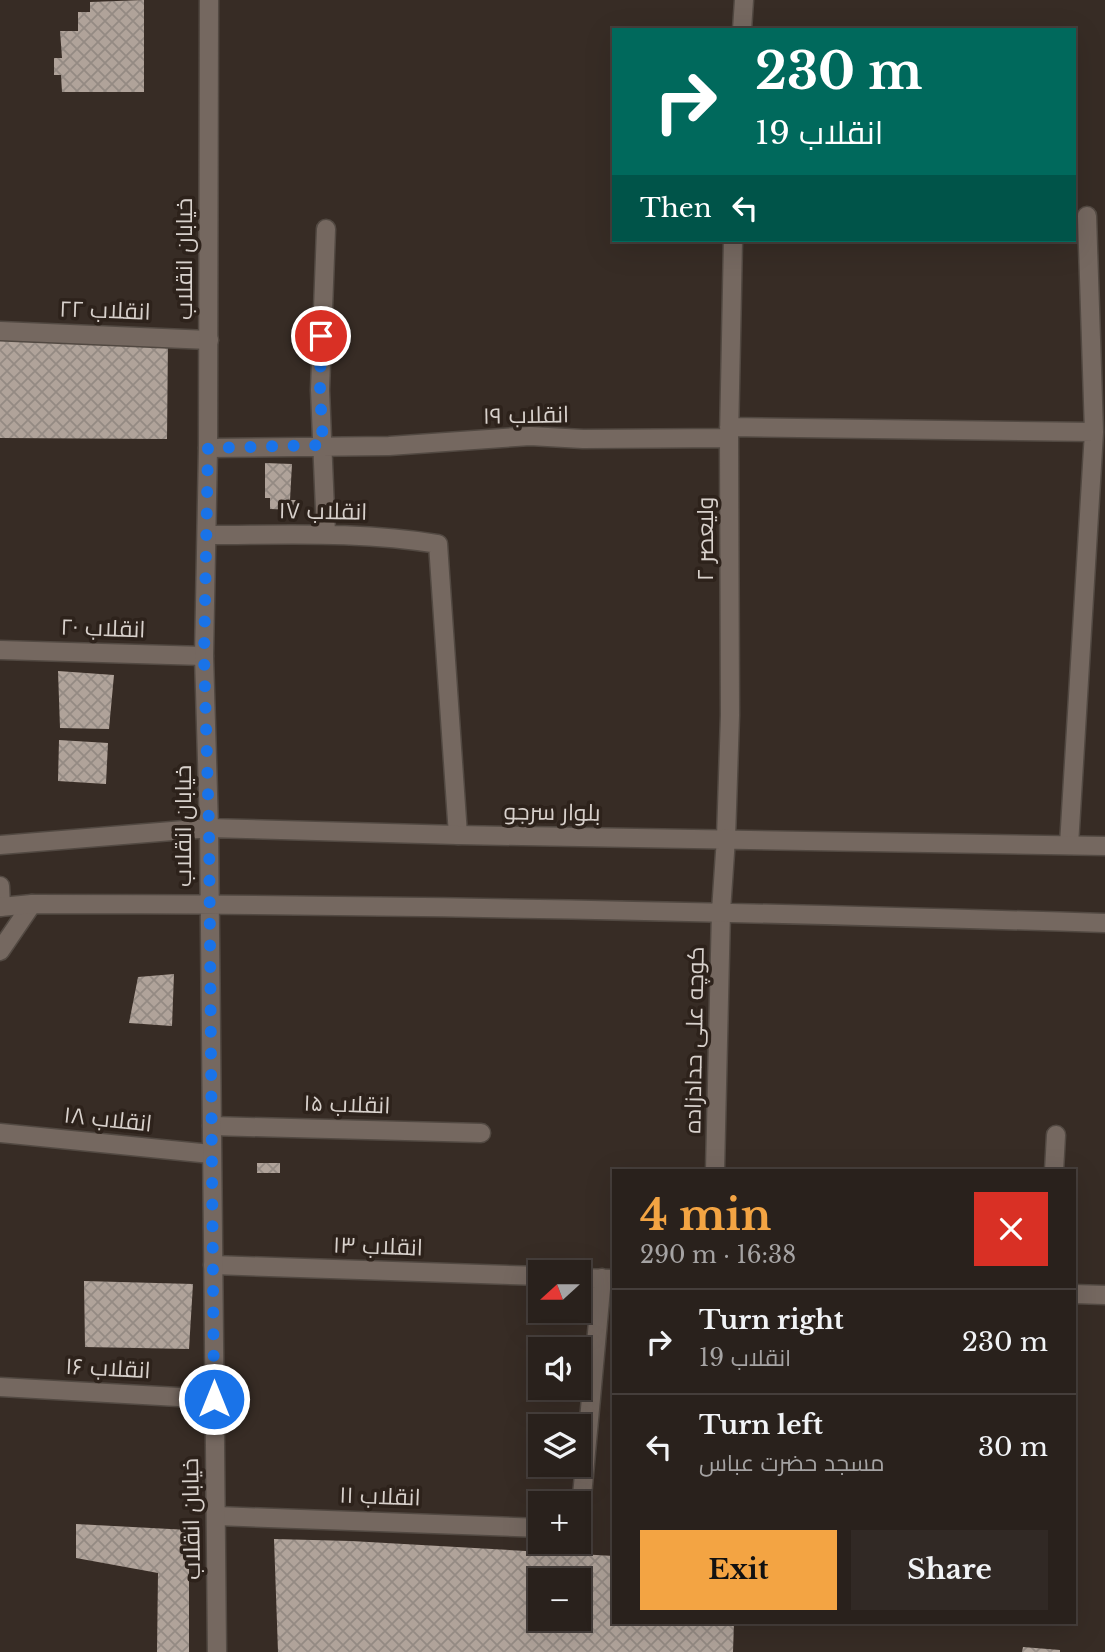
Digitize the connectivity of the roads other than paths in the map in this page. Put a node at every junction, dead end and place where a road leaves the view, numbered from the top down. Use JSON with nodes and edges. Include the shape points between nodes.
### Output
{"nodes":[{"id":1,"x":209,"y":0,"type":"edge"},
{"id":2,"x":744,"y":0,"type":"edge"},
{"id":3,"x":742,"y":28,"type":"edge"},
{"id":4,"x":1087,"y":216,"type":"dead end"},
{"id":5,"x":326,"y":229,"type":"dead end"},
{"id":6,"x":733,"y":242,"type":"edge"},
{"id":7,"x":0,"y":331,"type":"edge"},
{"id":8,"x":209,"y":340,"type":"junction"},
{"id":9,"x":729,"y":432,"type":"junction"},
{"id":10,"x":1094,"y":432,"type":"junction"},
{"id":11,"x":323,"y":445,"type":"junction"},
{"id":12,"x":208,"y":448,"type":"junction"},
{"id":13,"x":326,"y":534,"type":"junction"},
{"id":14,"x":207,"y":535,"type":"junction"},
{"id":15,"x":0,"y":650,"type":"edge"},
{"id":16,"x":204,"y":656,"type":"junction"},
{"id":17,"x":209,"y":828,"type":"junction"},
{"id":18,"x":458,"y":835,"type":"junction"},
{"id":19,"x":726,"y":838,"type":"junction"},
{"id":20,"x":0,"y":845,"type":"edge"},
{"id":21,"x":1069,"y":845,"type":"junction"},
{"id":22,"x":1105,"y":846,"type":"edge"},
{"id":23,"x":0,"y":886,"type":"edge"},
{"id":24,"x":32,"y":904,"type":"junction"},
{"id":25,"x":208,"y":904,"type":"junction"},
{"id":26,"x":0,"y":907,"type":"edge"},
{"id":27,"x":721,"y":911,"type":"junction"},
{"id":28,"x":1105,"y":923,"type":"edge"},
{"id":29,"x":0,"y":951,"type":"edge"},
{"id":30,"x":212,"y":1126,"type":"junction"},
{"id":31,"x":0,"y":1133,"type":"edge"},
{"id":32,"x":481,"y":1133,"type":"dead end"},
{"id":33,"x":1056,"y":1135,"type":"dead end"},
{"id":34,"x":211,"y":1154,"type":"junction"},
{"id":35,"x":715,"y":1169,"type":"edge"},
{"id":36,"x":1054,"y":1169,"type":"edge"},
{"id":37,"x":214,"y":1265,"type":"junction"},
{"id":38,"x":528,"y":1276,"type":"edge"},
{"id":39,"x":608,"y":1279,"type":"edge"},
{"id":40,"x":1076,"y":1294,"type":"edge"},
{"id":41,"x":1105,"y":1295,"type":"edge"},
{"id":42,"x":0,"y":1387,"type":"edge"},
{"id":43,"x":214,"y":1399,"type":"junction"},
{"id":44,"x":583,"y":1491,"type":"edge"},
{"id":45,"x":217,"y":1516,"type":"junction"},
{"id":46,"x":528,"y":1528,"type":"edge"},
{"id":47,"x":217,"y":1652,"type":"edge"}],
"edges":[{"from":1,"to":8,"type":"street","name":"خیابان انقلاب"},
{"from":2,"to":3,"type":"street"},
{"from":4,"to":10,"type":"street"},
{"from":5,"to":11,"type":"street","via":[[320,390]]},
{"from":6,"to":9,"type":"street","name":"ولیعصر ۲"},
{"from":7,"to":8,"type":"street","name":"انقلاب ۲۲"},
{"from":8,"to":12,"type":"street","name":"خیابان انقلاب"},
{"from":9,"to":10,"type":"street","name":"انقلاب ۱۹"},
{"from":9,"to":11,"type":"street","name":"انقلاب ۱۹"},
{"from":9,"to":19,"type":"street","name":"ولیعصر ۲"},
{"from":10,"to":21,"type":"street"},
{"from":11,"to":12,"type":"street","name":"انقلاب ۱۹"},
{"from":11,"to":13,"type":"street"},
{"from":12,"to":14,"type":"street","name":"خیابان انقلاب"},
{"from":13,"to":14,"type":"street","name":"انقلاب ۱۷"},
{"from":13,"to":18,"type":"street","name":"انقلاب ۱۷","via":[[438,544]]},
{"from":14,"to":16,"type":"street","name":"خیابان انقلاب"},
{"from":15,"to":16,"type":"street","name":"انقلاب ۲۰"},
{"from":16,"to":17,"type":"street","name":"خیابان انقلاب"},
{"from":17,"to":18,"type":"street","name":"بلوار سرجو"},
{"from":17,"to":20,"type":"street","name":"بلوار سرجو"},
{"from":17,"to":25,"type":"street","name":"خیابان انقلاب"},
{"from":18,"to":19,"type":"street","name":"بلوار سرجو"},
{"from":19,"to":21,"type":"street","name":"بلوار سرجو"},
{"from":19,"to":27,"type":"street","name":"ولیعصر ۲"},
{"from":21,"to":22,"type":"street","name":"بلوار سرجو"},
{"from":23,"to":26,"type":"street"},
{"from":24,"to":25,"type":"street"},
{"from":24,"to":26,"type":"street"},
{"from":24,"to":29,"type":"street"},
{"from":25,"to":27,"type":"street"},
{"from":25,"to":30,"type":"street","name":"خیابان انقلاب"},
{"from":27,"to":28,"type":"street"},
{"from":27,"to":35,"type":"street","name":"کوچه علی حدادزاده"},
{"from":30,"to":32,"type":"street","name":"انقلاب ۱۵"},
{"from":30,"to":34,"type":"street","name":"خیابان انقلاب"},
{"from":31,"to":34,"type":"street","name":"انقلاب ۱۸"},
{"from":33,"to":36,"type":"street"},
{"from":34,"to":37,"type":"street","name":"خیابان انقلاب"},
{"from":37,"to":38,"type":"street","name":"انقلاب ۱۳"},
{"from":37,"to":43,"type":"street","name":"خیابان انقلاب"},
{"from":39,"to":44,"type":"street"},
{"from":40,"to":41,"type":"street"},
{"from":42,"to":43,"type":"street","name":"انقلاب ۱۶"},
{"from":43,"to":45,"type":"street","name":"خیابان انقلاب"},
{"from":45,"to":46,"type":"street","name":"انقلاب ۱۱"},
{"from":45,"to":47,"type":"street","name":"خیابان انقلاب"}]}
